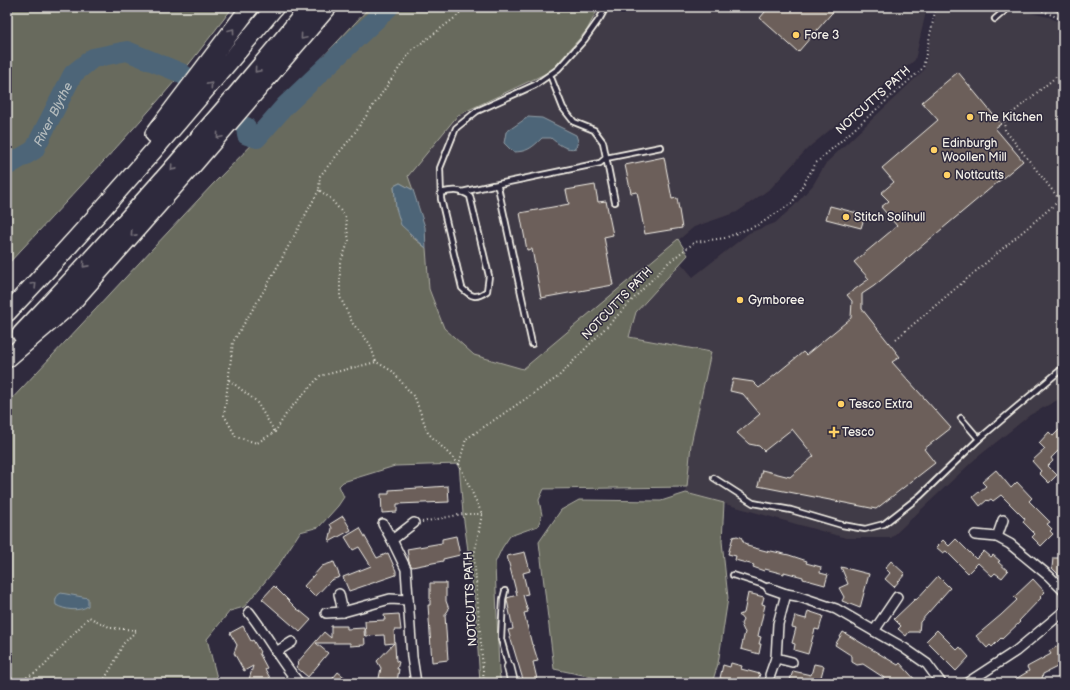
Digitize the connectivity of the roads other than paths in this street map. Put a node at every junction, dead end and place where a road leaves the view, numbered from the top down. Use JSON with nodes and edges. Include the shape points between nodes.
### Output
{"nodes":[{"id":1,"x":250,"y":7,"type":"edge"},
{"id":2,"x":275,"y":7,"type":"edge"},
{"id":3,"x":309,"y":7,"type":"edge"},
{"id":4,"x":328,"y":7,"type":"edge"},
{"id":5,"x":606,"y":7,"type":"edge"},
{"id":6,"x":1010,"y":7,"type":"edge"},
{"id":7,"x":1056,"y":7,"type":"edge"},
{"id":8,"x":1063,"y":8,"type":"edge"},
{"id":9,"x":995,"y":19,"type":"dead end"},
{"id":10,"x":550,"y":75,"type":"junction"},
{"id":11,"x":661,"y":147,"type":"dead end"},
{"id":12,"x":606,"y":158,"type":"junction"},
{"id":13,"x":493,"y":185,"type":"junction"},
{"id":14,"x":462,"y":192,"type":"junction"},
{"id":15,"x":441,"y":193,"type":"junction"},
{"id":16,"x":615,"y":202,"type":"dead end"},
{"id":17,"x":65,"y":252,"type":"junction"},
{"id":18,"x":7,"y":313,"type":"edge"},
{"id":19,"x":532,"y":344,"type":"dead end"},
{"id":20,"x":7,"y":349,"type":"edge"},
{"id":21,"x":7,"y":359,"type":"edge"},
{"id":22,"x":1063,"y":368,"type":"edge"},
{"id":23,"x":962,"y":418,"type":"dead end"},
{"id":24,"x":979,"y":439,"type":"junction"},
{"id":25,"x":714,"y":478,"type":"dead end"},
{"id":26,"x":1002,"y":520,"type":"dead end"},
{"id":27,"x":383,"y":524,"type":"dead end"},
{"id":28,"x":414,"y":524,"type":"road end"},
{"id":29,"x":975,"y":535,"type":"dead end"},
{"id":30,"x":997,"y":538,"type":"junction"},
{"id":31,"x":392,"y":540,"type":"junction"},
{"id":32,"x":733,"y":574,"type":"dead end"},
{"id":33,"x":769,"y":588,"type":"joint"},
{"id":34,"x":1063,"y":590,"type":"edge"},
{"id":35,"x":505,"y":591,"type":"dead end"},
{"id":36,"x":339,"y":594,"type":"dead end"},
{"id":37,"x":786,"y":594,"type":"junction"},
{"id":38,"x":897,"y":597,"type":"dead end"},
{"id":39,"x":408,"y":600,"type":"junction"},
{"id":40,"x":249,"y":612,"type":"dead end"},
{"id":41,"x":343,"y":612,"type":"junction"},
{"id":42,"x":1063,"y":612,"type":"edge"},
{"id":43,"x":326,"y":613,"type":"dead end"},
{"id":44,"x":874,"y":631,"type":"junction"},
{"id":45,"x":292,"y":642,"type":"dead end"},
{"id":46,"x":276,"y":652,"type":"junction"},
{"id":47,"x":776,"y":658,"type":"junction"},
{"id":48,"x":792,"y":662,"type":"dead end"},
{"id":49,"x":509,"y":667,"type":"joint"},
{"id":50,"x":770,"y":675,"type":"dead end"},
{"id":51,"x":299,"y":683,"type":"edge"},
{"id":52,"x":416,"y":683,"type":"edge"},
{"id":53,"x":512,"y":683,"type":"edge"},
{"id":54,"x":941,"y":683,"type":"edge"},
{"id":55,"x":967,"y":683,"type":"edge"}],
"edges":[{"from":17,"to":1,"type":"highway","one_way":true},
{"from":17,"to":2,"type":"highway","one_way":true},
{"from":3,"to":20,"type":"highway","one_way":true,"via":[[178,162]]},
{"from":4,"to":21,"type":"highway","one_way":true,"via":[[70,305]]},
{"from":5,"to":10,"type":"lane","via":[[585,40]]},
{"from":6,"to":9,"type":"lane"},
{"from":7,"to":8,"type":"lane"},
{"from":10,"to":12,"type":"lane","via":[[563,108],[574,122],[594,130],[602,142]]},
{"from":10,"to":15,"type":"lane","via":[[535,85],[477,111],[456,128],[440,168]]},
{"from":11,"to":12,"type":"lane"},
{"from":12,"to":13,"type":"lane","via":[[600,163]]},
{"from":12,"to":16,"type":"lane"},
{"from":13,"to":14,"type":"lane"},
{"from":13,"to":19,"type":"lane","via":[[498,187]]},
{"from":14,"to":15,"type":"lane","via":[[453,190]]},
{"from":14,"to":15,"type":"lane","via":[[470,196],[489,276],[487,291],[476,296],[468,294],[462,288]]},
{"from":18,"to":17,"type":"highway","one_way":true},
{"from":22,"to":24,"type":"lane"},
{"from":23,"to":24,"type":"lane"},
{"from":24,"to":25,"type":"lane","via":[[920,496],[884,524],[865,529],[753,503]]},
{"from":26,"to":30,"type":"street"},
{"from":27,"to":31,"type":"street"},
{"from":28,"to":31,"type":"street"},
{"from":29,"to":30,"type":"street"},
{"from":30,"to":34,"type":"street","via":[[1010,544]]},
{"from":31,"to":39,"type":"street","via":[[406,569]]},
{"from":32,"to":33,"type":"lane"},
{"from":33,"to":37,"type":"street"},
{"from":35,"to":49,"type":"lane","via":[[502,640]]},
{"from":36,"to":41,"type":"street"},
{"from":37,"to":44,"type":"street","via":[[836,609]]},
{"from":37,"to":47,"type":"street","via":[[778,624]]},
{"from":38,"to":44,"type":"street"},
{"from":39,"to":41,"type":"street","via":[[390,599]]},
{"from":39,"to":52,"type":"street"},
{"from":40,"to":46,"type":"street"},
{"from":41,"to":43,"type":"street"},
{"from":42,"to":55,"type":"street","via":[[1016,651]]},
{"from":44,"to":54,"type":"street","via":[[927,664]]},
{"from":45,"to":46,"type":"street"},
{"from":46,"to":51,"type":"street"},
{"from":47,"to":48,"type":"street"},
{"from":47,"to":50,"type":"street"},
{"from":49,"to":53,"type":"street"}]}
